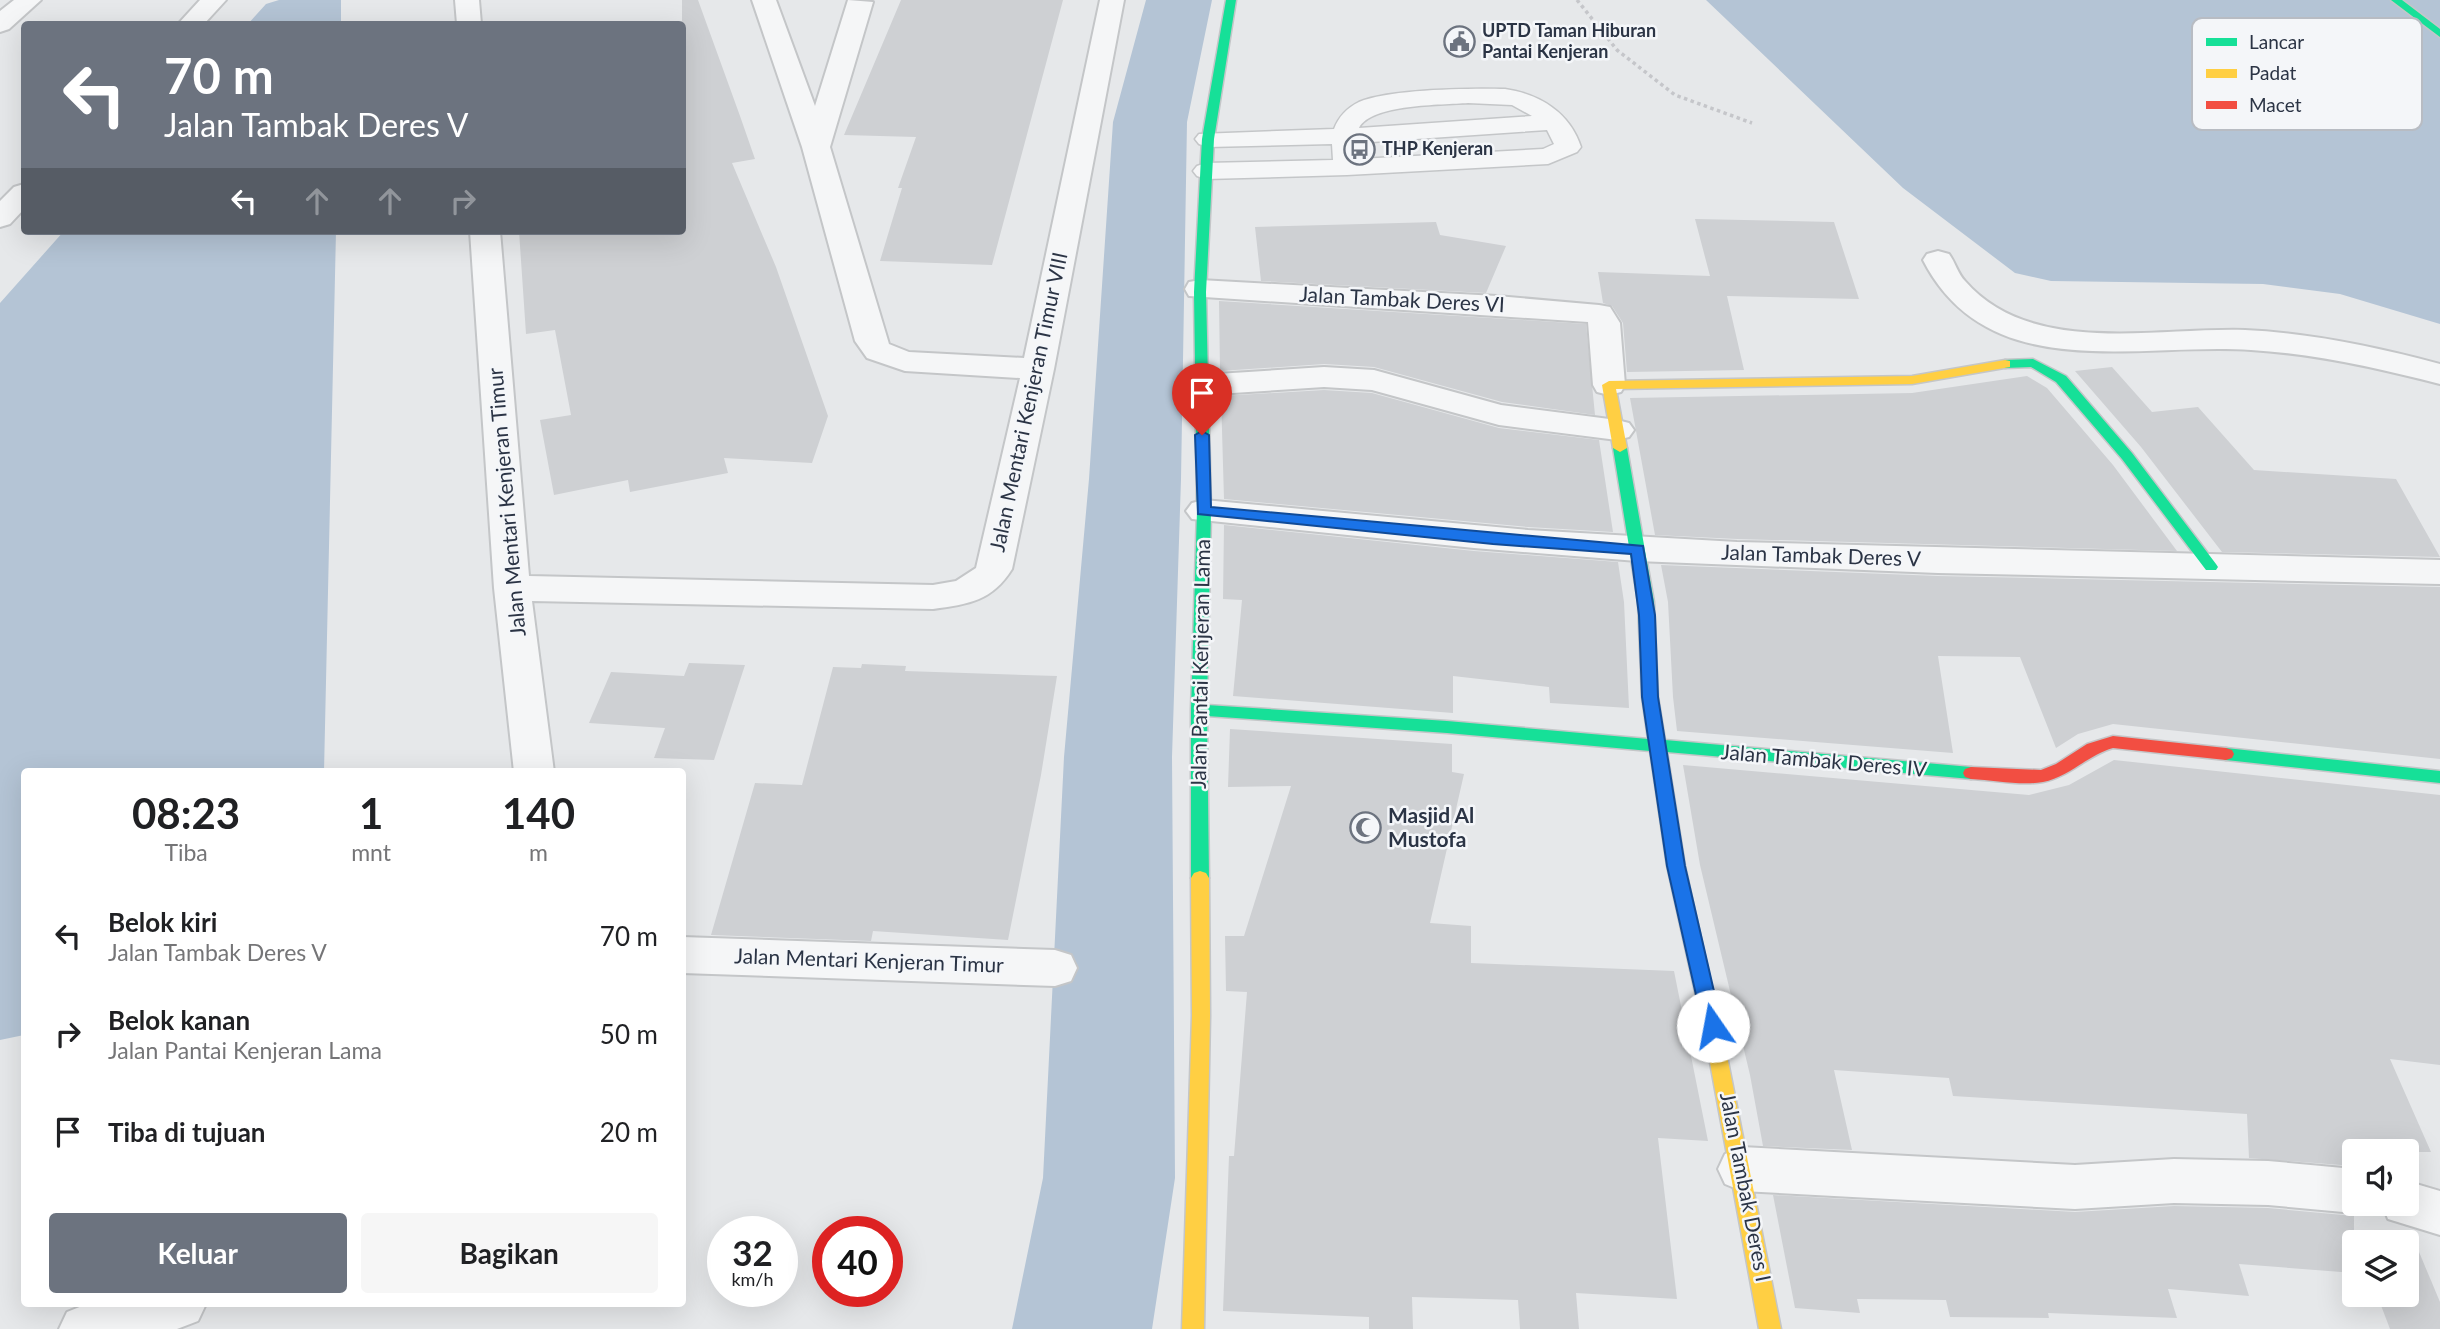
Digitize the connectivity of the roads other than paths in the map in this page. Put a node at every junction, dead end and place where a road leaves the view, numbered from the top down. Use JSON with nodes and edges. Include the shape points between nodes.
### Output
{"nodes":[{"id":1,"x":214,"y":0,"type":"edge"},
{"id":2,"x":467,"y":0,"type":"edge"},
{"id":3,"x":764,"y":0,"type":"edge"},
{"id":4,"x":859,"y":0,"type":"edge"},
{"id":5,"x":1112,"y":0,"type":"edge"},
{"id":6,"x":1231,"y":0,"type":"edge"},
{"id":7,"x":2396,"y":0,"type":"edge"},
{"id":8,"x":2419,"y":18,"type":"edge"},
{"id":9,"x":2422,"y":20,"type":"edge"},
{"id":10,"x":193,"y":21,"type":"edge"},
{"id":11,"x":469,"y":21,"type":"edge"},
{"id":12,"x":2440,"y":34,"type":"edge"},
{"id":13,"x":1344,"y":136,"type":"junction"},
{"id":14,"x":1208,"y":139,"type":"junction"},
{"id":15,"x":816,"y":147,"type":"junction"},
{"id":16,"x":1347,"y":167,"type":"junction"},
{"id":17,"x":1206,"y":171,"type":"junction"},
{"id":18,"x":21,"y":196,"type":"edge"},
{"id":19,"x":0,"y":218,"type":"edge"},
{"id":20,"x":485,"y":235,"type":"edge"},
{"id":21,"x":1938,"y":260,"type":"dead end"},
{"id":22,"x":1200,"y":289,"type":"junction"},
{"id":23,"x":1038,"y":369,"type":"junction"},
{"id":24,"x":2440,"y":374,"type":"edge"},
{"id":25,"x":1201,"y":385,"type":"junction"},
{"id":26,"x":1609,"y":385,"type":"junction"},
{"id":27,"x":1617,"y":430,"type":"junction"},
{"id":28,"x":1204,"y":511,"type":"junction"},
{"id":29,"x":1638,"y":550,"type":"junction"},
{"id":30,"x":2211,"y":567,"type":"junction"},
{"id":31,"x":2440,"y":572,"type":"edge"},
{"id":32,"x":512,"y":587,"type":"junction"},
{"id":33,"x":1199,"y":710,"type":"junction"},
{"id":34,"x":1659,"y":747,"type":"junction"},
{"id":35,"x":534,"y":768,"type":"edge"},
{"id":36,"x":2440,"y":778,"type":"edge"},
{"id":37,"x":686,"y":955,"type":"edge"},
{"id":38,"x":1055,"y":968,"type":"dead end"},
{"id":39,"x":1742,"y":1169,"type":"junction"},
{"id":40,"x":2342,"y":1190,"type":"edge"},
{"id":41,"x":2419,"y":1207,"type":"edge"},
{"id":42,"x":2440,"y":1213,"type":"edge"},
{"id":43,"x":169,"y":1307,"type":"edge"},
{"id":44,"x":85,"y":1329,"type":"edge"},
{"id":45,"x":1193,"y":1329,"type":"edge"},
{"id":46,"x":1770,"y":1329,"type":"edge"}],
"edges":[{"from":1,"to":10,"type":"street"},
{"from":2,"to":11,"type":"street"},
{"from":3,"to":15,"type":"street"},
{"from":4,"to":15,"type":"street"},
{"from":5,"to":23,"type":"street","name":"Jalan Mentari Kenjeran Timur VIII"},
{"from":6,"to":14,"type":"street","name":"Jalan Pantai Kenjeran Lama"},
{"from":7,"to":8,"type":"street"},
{"from":9,"to":12,"type":"street"},
{"from":13,"to":14,"type":"lane"},
{"from":13,"to":16,"type":"lane"},
{"from":13,"to":16,"type":"lane","via":[[1556,122],[1567,136],[1568,147],[1548,156]]},
{"from":14,"to":17,"type":"street","name":"Jalan Pantai Kenjeran Lama"},
{"from":15,"to":23,"type":"street","via":[[870,341],[878,351],[905,362]]},
{"from":16,"to":17,"type":"lane"},
{"from":17,"to":22,"type":"street","name":"Jalan Pantai Kenjeran Lama"},
{"from":18,"to":19,"type":"street"},
{"from":20,"to":32,"type":"street","name":"Jalan Mentari Kenjeran Timur"},
{"from":21,"to":24,"type":"street","via":[[1953,287],[1981,311],[2020,330],[2059,340],[2243,339],[2316,345]]},
{"from":22,"to":25,"type":"street","name":"Jalan Pantai Kenjeran Lama"},
{"from":22,"to":26,"type":"street","name":"Jalan Tambak Deres VI","via":[[1586,311],[1602,317]]},
{"from":23,"to":32,"type":"street","name":"Jalan Mentari Kenjeran Timur VIII","via":[[994,569],[978,587],[933,597]]},
{"from":25,"to":27,"type":"street","via":[[1324,377],[1374,380],[1499,415]]},
{"from":25,"to":28,"type":"street","name":"Jalan Pantai Kenjeran Lama"},
{"from":26,"to":27,"type":"street","name":"Jalan Tambak Deres I"},
{"from":26,"to":30,"type":"street","via":[[1912,380],[2033,363],[2061,379],[2127,456]]},
{"from":27,"to":29,"type":"street","name":"Jalan Tambak Deres I"},
{"from":28,"to":29,"type":"street","name":"Jalan Tambak Deres V"},
{"from":28,"to":33,"type":"street","name":"Jalan Pantai Kenjeran Lama"},
{"from":29,"to":30,"type":"street","name":"Jalan Tambak Deres V"},
{"from":29,"to":34,"type":"street","name":"Jalan Tambak Deres I","via":[[1647,615],[1650,697]]},
{"from":30,"to":31,"type":"street","name":"Jalan Tambak Deres V"},
{"from":32,"to":35,"type":"street","name":"Jalan Mentari Kenjeran Timur"},
{"from":33,"to":34,"type":"street","name":"Jalan Tambak Deres IV"},
{"from":33,"to":45,"type":"street","name":"Jalan Pantai Kenjeran Lama","via":[[1201,1016]]},
{"from":34,"to":36,"type":"street","name":"Jalan Tambak Deres IV","via":[[1967,774],[2041,776],[2062,768],[2095,745],[2113,742]]},
{"from":34,"to":39,"type":"street","name":"Jalan Tambak Deres I","via":[[1676,866]]},
{"from":37,"to":38,"type":"street","name":"Jalan Mentari Kenjeran Timur"},
{"from":39,"to":40,"type":"street","via":[[2075,1187],[2174,1181]]},
{"from":39,"to":46,"type":"street","name":"Jalan Tambak Deres I"},
{"from":41,"to":42,"type":"street"},
{"from":43,"to":44,"type":"street"}]}
